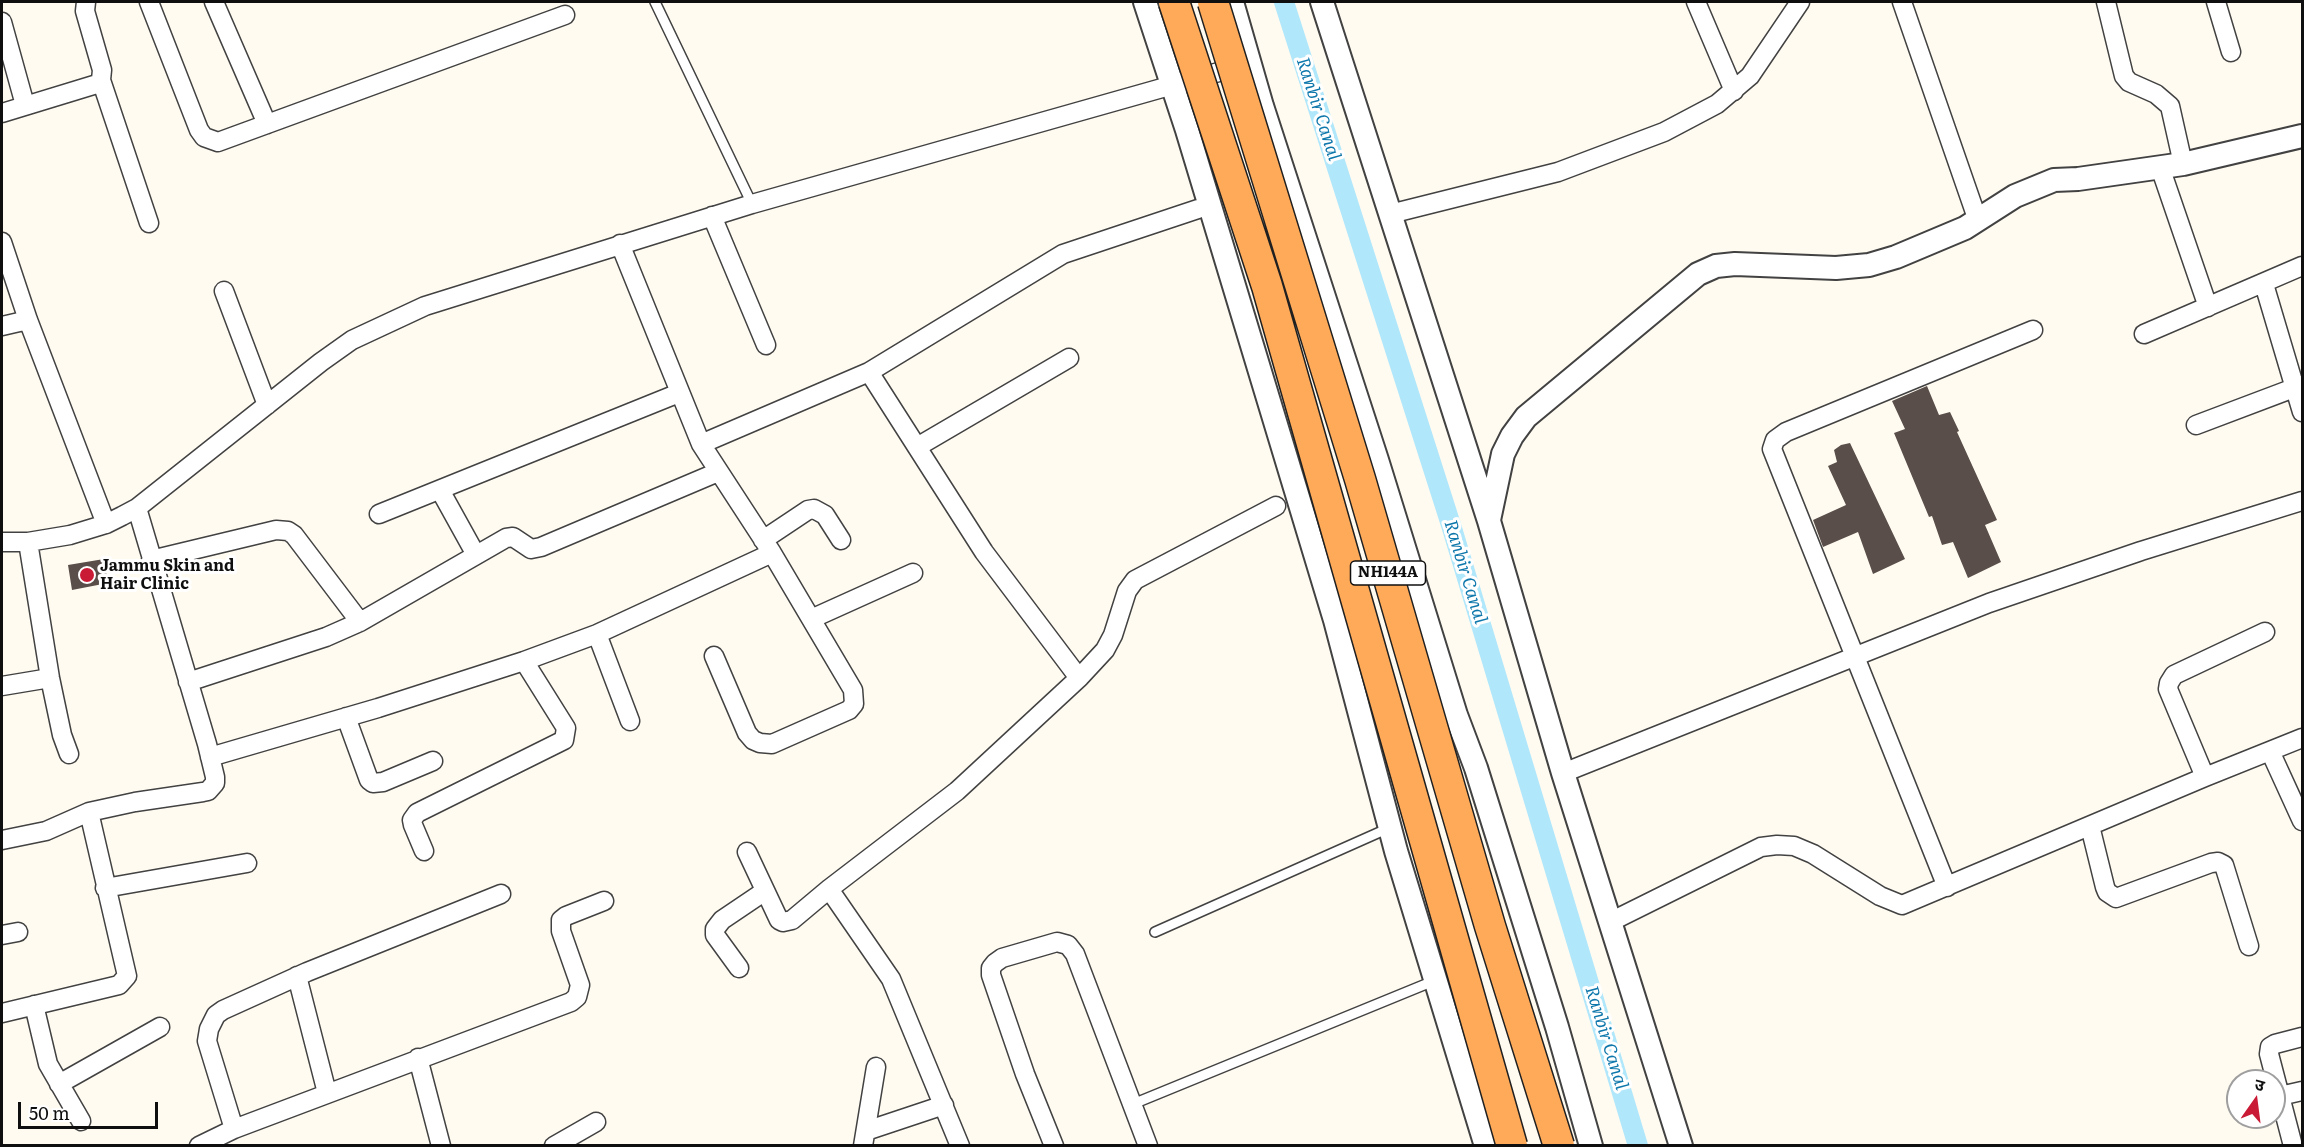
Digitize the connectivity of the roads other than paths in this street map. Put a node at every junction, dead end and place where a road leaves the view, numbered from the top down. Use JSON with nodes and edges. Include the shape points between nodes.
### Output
{"nodes":[{"id":1,"x":86,"y":2,"type":"edge"},
{"id":2,"x":149,"y":2,"type":"edge"},
{"id":3,"x":214,"y":2,"type":"edge"},
{"id":4,"x":655,"y":2,"type":"edge"},
{"id":5,"x":1145,"y":2,"type":"edge"},
{"id":6,"x":1174,"y":2,"type":"edge"},
{"id":7,"x":1213,"y":2,"type":"edge"},
{"id":8,"x":1232,"y":2,"type":"edge"},
{"id":9,"x":1322,"y":2,"type":"edge"},
{"id":10,"x":1696,"y":2,"type":"edge"},
{"id":11,"x":1800,"y":2,"type":"edge"},
{"id":12,"x":1902,"y":2,"type":"edge"},
{"id":13,"x":2106,"y":2,"type":"edge"},
{"id":14,"x":2216,"y":2,"type":"edge"},
{"id":15,"x":565,"y":15,"type":"dead end"},
{"id":16,"x":2,"y":22,"type":"edge"},
{"id":17,"x":2231,"y":52,"type":"dead end"},
{"id":18,"x":1250,"y":63,"type":"junction"},
{"id":19,"x":101,"y":80,"type":"junction"},
{"id":20,"x":1172,"y":84,"type":"junction"},
{"id":21,"x":1734,"y":92,"type":"junction"},
{"id":22,"x":25,"y":105,"type":"junction"},
{"id":23,"x":2,"y":113,"type":"edge"},
{"id":24,"x":267,"y":124,"type":"junction"},
{"id":25,"x":2302,"y":136,"type":"edge"},
{"id":26,"x":2183,"y":164,"type":"junction"},
{"id":27,"x":2160,"y":166,"type":"junction"},
{"id":28,"x":752,"y":204,"type":"junction"},
{"id":29,"x":1198,"y":208,"type":"dead end"},
{"id":30,"x":1390,"y":214,"type":"junction"},
{"id":31,"x":712,"y":216,"type":"junction"},
{"id":32,"x":1978,"y":220,"type":"junction"},
{"id":33,"x":149,"y":223,"type":"dead end"},
{"id":34,"x":2,"y":242,"type":"edge"},
{"id":35,"x":620,"y":244,"type":"junction"},
{"id":36,"x":2302,"y":266,"type":"edge"},
{"id":37,"x":2264,"y":284,"type":"junction"},
{"id":38,"x":224,"y":291,"type":"dead end"},
{"id":39,"x":2208,"y":307,"type":"junction"},
{"id":40,"x":28,"y":320,"type":"junction"},
{"id":41,"x":2,"y":326,"type":"edge"},
{"id":42,"x":2033,"y":330,"type":"dead end"},
{"id":43,"x":2144,"y":334,"type":"dead end"},
{"id":44,"x":766,"y":345,"type":"dead end"},
{"id":45,"x":1070,"y":358,"type":"dead end"},
{"id":46,"x":869,"y":372,"type":"junction"},
{"id":47,"x":2299,"y":386,"type":"edge"},
{"id":48,"x":679,"y":393,"type":"junction"},
{"id":49,"x":267,"y":405,"type":"junction"},
{"id":50,"x":2302,"y":412,"type":"edge"},
{"id":51,"x":2196,"y":425,"type":"dead end"},
{"id":52,"x":701,"y":444,"type":"junction"},
{"id":53,"x":917,"y":447,"type":"junction"},
{"id":54,"x":718,"y":472,"type":"junction"},
{"id":55,"x":440,"y":490,"type":"junction"},
{"id":56,"x":2302,"y":501,"type":"edge"},
{"id":57,"x":1276,"y":506,"type":"dead end"},
{"id":58,"x":137,"y":508,"type":"junction"},
{"id":59,"x":380,"y":514,"type":"dead end"},
{"id":60,"x":1489,"y":521,"type":"junction"},
{"id":61,"x":106,"y":524,"type":"junction"},
{"id":62,"x":840,"y":540,"type":"dead end"},
{"id":63,"x":2,"y":542,"type":"edge"},
{"id":64,"x":28,"y":542,"type":"junction"},
{"id":65,"x":767,"y":546,"type":"junction"},
{"id":66,"x":476,"y":555,"type":"junction"},
{"id":67,"x":152,"y":560,"type":"junction"},
{"id":68,"x":913,"y":573,"type":"dead end"},
{"id":69,"x":811,"y":619,"type":"junction"},
{"id":70,"x":360,"y":622,"type":"junction"},
{"id":71,"x":2265,"y":632,"type":"dead end"},
{"id":72,"x":597,"y":634,"type":"junction"},
{"id":73,"x":714,"y":656,"type":"dead end"},
{"id":74,"x":1856,"y":657,"type":"junction"},
{"id":75,"x":524,"y":661,"type":"junction"},
{"id":76,"x":50,"y":678,"type":"junction"},
{"id":77,"x":1079,"y":678,"type":"junction"},
{"id":78,"x":188,"y":682,"type":"junction"},
{"id":79,"x":2,"y":686,"type":"edge"},
{"id":80,"x":346,"y":717,"type":"junction"},
{"id":81,"x":630,"y":721,"type":"dead end"},
{"id":82,"x":2302,"y":738,"type":"edge"},
{"id":83,"x":2270,"y":751,"type":"junction"},
{"id":84,"x":69,"y":754,"type":"dead end"},
{"id":85,"x":210,"y":757,"type":"junction"},
{"id":86,"x":433,"y":761,"type":"dead end"},
{"id":87,"x":1563,"y":773,"type":"junction"},
{"id":88,"x":2205,"y":777,"type":"junction"},
{"id":89,"x":89,"y":812,"type":"junction"},
{"id":90,"x":2302,"y":821,"type":"edge"},
{"id":91,"x":2090,"y":826,"type":"junction"},
{"id":92,"x":1389,"y":828,"type":"junction"},
{"id":93,"x":2,"y":840,"type":"edge"},
{"id":94,"x":424,"y":851,"type":"dead end"},
{"id":95,"x":747,"y":852,"type":"dead end"},
{"id":96,"x":247,"y":864,"type":"dead end"},
{"id":97,"x":1947,"y":887,"type":"junction"},
{"id":98,"x":105,"y":888,"type":"junction"},
{"id":99,"x":829,"y":889,"type":"junction"},
{"id":100,"x":765,"y":891,"type":"junction"},
{"id":101,"x":501,"y":894,"type":"dead end"},
{"id":102,"x":604,"y":901,"type":"dead end"},
{"id":103,"x":1610,"y":922,"type":"junction"},
{"id":104,"x":1155,"y":932,"type":"dead end"},
{"id":105,"x":2249,"y":946,"type":"dead end"},
{"id":106,"x":739,"y":968,"type":"dead end"},
{"id":107,"x":297,"y":976,"type":"junction"},
{"id":108,"x":1436,"y":980,"type":"junction"},
{"id":109,"x":34,"y":1005,"type":"junction"},
{"id":110,"x":2,"y":1013,"type":"edge"},
{"id":111,"x":160,"y":1028,"type":"dead end"},
{"id":112,"x":2302,"y":1037,"type":"edge"},
{"id":113,"x":418,"y":1058,"type":"junction"},
{"id":114,"x":876,"y":1067,"type":"dead end"},
{"id":115,"x":2273,"y":1069,"type":"edge"},
{"id":116,"x":59,"y":1084,"type":"junction"},
{"id":117,"x":2302,"y":1091,"type":"edge"},
{"id":118,"x":327,"y":1093,"type":"junction"},
{"id":119,"x":2286,"y":1095,"type":"edge"},
{"id":120,"x":1133,"y":1104,"type":"junction"},
{"id":121,"x":944,"y":1105,"type":"junction"},
{"id":122,"x":81,"y":1121,"type":"dead end"},
{"id":123,"x":2286,"y":1121,"type":"edge"},
{"id":124,"x":597,"y":1122,"type":"dead end"},
{"id":125,"x":234,"y":1129,"type":"junction"},
{"id":126,"x":864,"y":1138,"type":"edge"},
{"id":127,"x":199,"y":1146,"type":"edge"},
{"id":128,"x":441,"y":1146,"type":"edge"},
{"id":129,"x":554,"y":1146,"type":"edge"},
{"id":130,"x":960,"y":1146,"type":"edge"},
{"id":131,"x":1054,"y":1146,"type":"edge"},
{"id":132,"x":1148,"y":1146,"type":"edge"},
{"id":133,"x":1486,"y":1146,"type":"edge"},
{"id":134,"x":1512,"y":1146,"type":"edge"},
{"id":135,"x":1559,"y":1146,"type":"edge"},
{"id":136,"x":1591,"y":1146,"type":"edge"},
{"id":137,"x":1681,"y":1146,"type":"edge"},
{"id":138,"x":2292,"y":1146,"type":"edge"}],
"edges":[{"from":1,"to":19,"type":"street"},
{"from":2,"to":24,"type":"street","via":[[204,137],[218,142]]},
{"from":3,"to":24,"type":"street"},
{"from":4,"to":28,"type":"lane"},
{"from":5,"to":20,"type":"street"},
{"from":6,"to":134,"type":"highway","number":"NH144A","bridge":true,"via":[[1267,286]]},
{"from":7,"to":135,"type":"highway","number":"NH144A","bridge":true},
{"from":8,"to":18,"type":"street"},
{"from":9,"to":30,"type":"street"},
{"from":10,"to":21,"type":"street"},
{"from":11,"to":21,"type":"street","via":[[1750,76]]},
{"from":12,"to":32,"type":"street"},
{"from":13,"to":26,"type":"street","via":[[2124,76],[2170,105]]},
{"from":14,"to":17,"type":"street"},
{"from":15,"to":24,"type":"street"},
{"from":16,"to":22,"type":"street"},
{"from":18,"to":20,"type":"street"},
{"from":18,"to":136,"type":"street","via":[[1456,715],[1484,791]]},
{"from":19,"to":22,"type":"street"},
{"from":19,"to":33,"type":"street"},
{"from":20,"to":28,"type":"street"},
{"from":20,"to":92,"type":"street","via":[[1335,620]]},
{"from":21,"to":30,"type":"street","via":[[1664,132],[1558,172]]},
{"from":22,"to":23,"type":"street"},
{"from":25,"to":26,"type":"street"},
{"from":26,"to":27,"type":"street"},
{"from":27,"to":32,"type":"street","via":[[2054,180],[2015,196]]},
{"from":27,"to":39,"type":"street"},
{"from":28,"to":31,"type":"street"},
{"from":29,"to":46,"type":"street","via":[[1063,254]]},
{"from":30,"to":60,"type":"street"},
{"from":31,"to":35,"type":"street"},
{"from":31,"to":44,"type":"street"},
{"from":32,"to":60,"type":"street","via":[[1869,265],[1836,268],[1735,264],[1716,266],[1698,274],[1527,417],[1503,454]]},
{"from":34,"to":40,"type":"street"},
{"from":35,"to":48,"type":"street"},
{"from":35,"to":49,"type":"street","via":[[424,306],[352,340]]},
{"from":36,"to":37,"type":"street"},
{"from":37,"to":39,"type":"street"},
{"from":37,"to":47,"type":"street"},
{"from":38,"to":49,"type":"street"},
{"from":39,"to":43,"type":"street"},
{"from":40,"to":41,"type":"street"},
{"from":40,"to":61,"type":"street"},
{"from":42,"to":74,"type":"street","via":[[1786,432],[1773,444],[1774,458]]},
{"from":45,"to":53,"type":"street"},
{"from":46,"to":52,"type":"street"},
{"from":46,"to":53,"type":"street"},
{"from":47,"to":50,"type":"street"},
{"from":47,"to":51,"type":"street"},
{"from":48,"to":52,"type":"street"},
{"from":48,"to":55,"type":"street"},
{"from":49,"to":58,"type":"street"},
{"from":52,"to":54,"type":"street"},
{"from":53,"to":77,"type":"street","via":[[984,552]]},
{"from":54,"to":65,"type":"street"},
{"from":54,"to":66,"type":"street","via":[[541,547],[531,549],[510,537]]},
{"from":55,"to":59,"type":"street"},
{"from":55,"to":66,"type":"street"},
{"from":56,"to":74,"type":"street","via":[[1989,603]]},
{"from":57,"to":77,"type":"street","via":[[1135,580],[1127,591],[1105,650]]},
{"from":58,"to":61,"type":"street"},
{"from":58,"to":67,"type":"street"},
{"from":60,"to":87,"type":"street"},
{"from":61,"to":64,"type":"street"},
{"from":62,"to":65,"type":"street","via":[[825,515],[814,509]]},
{"from":63,"to":64,"type":"street"},
{"from":64,"to":76,"type":"street"},
{"from":65,"to":69,"type":"street"},
{"from":65,"to":72,"type":"street"},
{"from":66,"to":70,"type":"street"},
{"from":67,"to":70,"type":"street","via":[[276,530],[288,531]]},
{"from":67,"to":78,"type":"street"},
{"from":68,"to":69,"type":"street"},
{"from":69,"to":73,"type":"street","via":[[853,690],[854,704],[849,710],[772,744],[753,740],[747,733]]},
{"from":70,"to":78,"type":"street"},
{"from":71,"to":88,"type":"street","via":[[2174,675],[2169,683],[2168,689]]},
{"from":72,"to":75,"type":"street"},
{"from":72,"to":81,"type":"street"},
{"from":74,"to":87,"type":"street"},
{"from":74,"to":97,"type":"street"},
{"from":75,"to":80,"type":"street"},
{"from":75,"to":94,"type":"street","via":[[566,728],[564,740],[417,813],[412,820]]},
{"from":76,"to":79,"type":"street"},
{"from":76,"to":84,"type":"street"},
{"from":77,"to":99,"type":"street","via":[[957,791]]},
{"from":78,"to":85,"type":"street"},
{"from":80,"to":85,"type":"street"},
{"from":80,"to":86,"type":"street","via":[[373,783]]},
{"from":82,"to":83,"type":"street"},
{"from":83,"to":88,"type":"street"},
{"from":83,"to":90,"type":"street"},
{"from":85,"to":89,"type":"street","via":[[215,783],[208,791]]},
{"from":87,"to":103,"type":"street"},
{"from":88,"to":91,"type":"street"},
{"from":89,"to":93,"type":"street","via":[[46,831]]},
{"from":89,"to":98,"type":"street"},
{"from":91,"to":97,"type":"street"},
{"from":91,"to":105,"type":"street","via":[[2105,887],[2116,898],[2211,863],[2224,865]]},
{"from":92,"to":104,"type":"lane"},
{"from":92,"to":108,"type":"street"},
{"from":95,"to":100,"type":"street"},
{"from":96,"to":98,"type":"street"},
{"from":97,"to":103,"type":"street","via":[[1902,904],[1892,902],[1813,854],[1794,846],[1777,845],[1761,847]]},
{"from":98,"to":109,"type":"street","via":[[127,971],[123,981]]},
{"from":99,"to":100,"type":"street","via":[[792,920],[783,922]]},
{"from":99,"to":121,"type":"street","via":[[891,979]]},
{"from":100,"to":106,"type":"street","via":[[715,929]]},
{"from":101,"to":107,"type":"street"},
{"from":102,"to":113,"type":"street","via":[[561,921],[580,985],[577,997]]},
{"from":103,"to":137,"type":"street"},
{"from":107,"to":118,"type":"street"},
{"from":107,"to":125,"type":"street","via":[[223,1010],[212,1022],[207,1041]]},
{"from":108,"to":120,"type":"lane"},
{"from":108,"to":133,"type":"street"},
{"from":109,"to":110,"type":"street"},
{"from":109,"to":116,"type":"street","via":[[45,1055]]},
{"from":111,"to":116,"type":"street"},
{"from":112,"to":115,"type":"street","via":[[2270,1047]]},
{"from":113,"to":118,"type":"street"},
{"from":113,"to":128,"type":"street"},
{"from":114,"to":126,"type":"street"},
{"from":116,"to":122,"type":"street"},
{"from":117,"to":119,"type":"street"},
{"from":118,"to":125,"type":"street"},
{"from":120,"to":131,"type":"street","via":[[1075,954],[1068,945],[1057,942],[1002,958],[991,968],[991,975]]},
{"from":120,"to":132,"type":"street"},
{"from":121,"to":126,"type":"street"},
{"from":121,"to":130,"type":"street"},
{"from":123,"to":138,"type":"street"},
{"from":124,"to":129,"type":"street"},
{"from":125,"to":127,"type":"street"}]}
